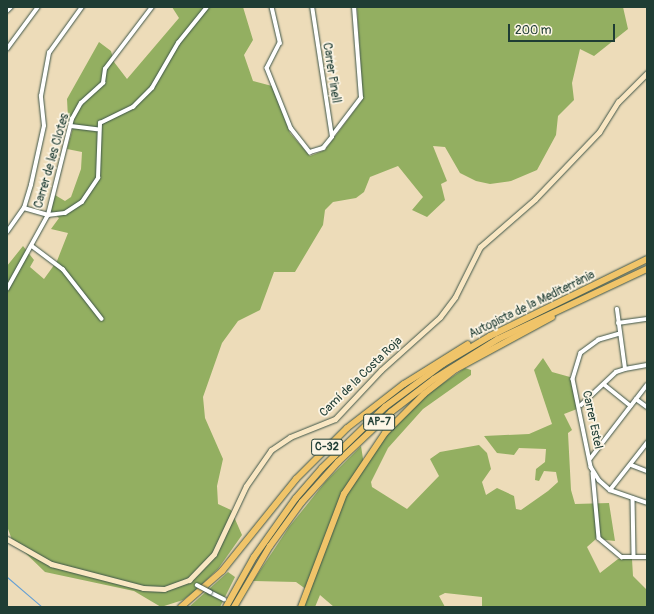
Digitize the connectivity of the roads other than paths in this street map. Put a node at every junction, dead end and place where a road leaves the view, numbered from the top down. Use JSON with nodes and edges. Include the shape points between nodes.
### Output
{"nodes":[{"id":1,"x":11,"y":7,"type":"edge"},
{"id":2,"x":38,"y":7,"type":"edge"},
{"id":3,"x":82,"y":7,"type":"edge"},
{"id":4,"x":152,"y":7,"type":"edge"},
{"id":5,"x":207,"y":7,"type":"edge"},
{"id":6,"x":272,"y":7,"type":"edge"},
{"id":7,"x":312,"y":7,"type":"edge"},
{"id":8,"x":354,"y":7,"type":"edge"},
{"id":9,"x":7,"y":11,"type":"edge"},
{"id":10,"x":7,"y":49,"type":"edge"},
{"id":11,"x":647,"y":73,"type":"edge"},
{"id":12,"x":72,"y":126,"type":"junction"},
{"id":13,"x":97,"y":129,"type":"junction"},
{"id":14,"x":332,"y":136,"type":"junction"},
{"id":15,"x":24,"y":208,"type":"junction"},
{"id":16,"x":48,"y":215,"type":"junction"},
{"id":17,"x":7,"y":232,"type":"edge"},
{"id":18,"x":32,"y":246,"type":"junction"},
{"id":19,"x":647,"y":259,"type":"edge"},
{"id":20,"x":647,"y":269,"type":"edge"},
{"id":21,"x":7,"y":289,"type":"edge"},
{"id":22,"x":581,"y":302,"type":"junction"},
{"id":23,"x":617,"y":310,"type":"dead end"},
{"id":24,"x":102,"y":318,"type":"dead end"},
{"id":25,"x":647,"y":319,"type":"edge"},
{"id":26,"x":618,"y":323,"type":"junction"},
{"id":27,"x":506,"y":327,"type":"junction"},
{"id":28,"x":620,"y":334,"type":"junction"},
{"id":29,"x":647,"y":365,"type":"edge"},
{"id":30,"x":625,"y":369,"type":"junction"},
{"id":31,"x":605,"y":385,"type":"junction"},
{"id":32,"x":647,"y":385,"type":"edge"},
{"id":33,"x":636,"y":399,"type":"junction"},
{"id":34,"x":581,"y":405,"type":"junction"},
{"id":35,"x":631,"y":406,"type":"junction"},
{"id":36,"x":647,"y":407,"type":"edge"},
{"id":37,"x":647,"y":443,"type":"edge"},
{"id":38,"x":590,"y":459,"type":"junction"},
{"id":39,"x":632,"y":465,"type":"junction"},
{"id":40,"x":593,"y":470,"type":"junction"},
{"id":41,"x":647,"y":471,"type":"edge"},
{"id":42,"x":610,"y":490,"type":"junction"},
{"id":43,"x":633,"y":498,"type":"junction"},
{"id":44,"x":647,"y":503,"type":"edge"},
{"id":45,"x":7,"y":539,"type":"edge"},
{"id":46,"x":634,"y":557,"type":"junction"},
{"id":47,"x":647,"y":557,"type":"edge"},
{"id":48,"x":189,"y":580,"type":"junction"},
{"id":49,"x":224,"y":599,"type":"tunnel mouth"},
{"id":50,"x":181,"y":607,"type":"edge"},
{"id":51,"x":226,"y":607,"type":"edge"},
{"id":52,"x":234,"y":607,"type":"edge"},
{"id":53,"x":300,"y":607,"type":"edge"}],
"edges":[{"from":1,"to":9,"type":"street"},
{"from":2,"to":10,"type":"street"},
{"from":3,"to":15,"type":"street","via":[[50,53],[41,96],[44,126]]},
{"from":4,"to":12,"type":"street","name":"Carrer de les Clotes","via":[[105,69],[103,83],[80,103]]},
{"from":5,"to":13,"type":"street","via":[[178,43],[152,88],[133,107],[107,117]]},
{"from":6,"to":14,"type":"street","name":"Carrer Pinell","via":[[280,43],[267,68],[291,128],[310,152],[331,142]]},
{"from":7,"to":14,"type":"street","name":"Carrer Pinell"},
{"from":8,"to":14,"type":"street","via":[[361,98]]},
{"from":11,"to":48,"type":"street","name":"Camí de la Costa Roja","via":[[618,102],[599,132],[535,199],[480,247],[455,297],[440,317],[381,370],[335,419],[290,437],[271,450],[248,480],[214,554]]},
{"from":12,"to":13,"type":"street"},
{"from":12,"to":16,"type":"street","name":"Carrer de les Clotes"},
{"from":13,"to":16,"type":"street","via":[[101,156],[98,178],[90,193],[65,213]]},
{"from":15,"to":16,"type":"street"},
{"from":15,"to":17,"type":"street"},
{"from":16,"to":18,"type":"street","name":"Carrer de les Clotes"},
{"from":18,"to":21,"type":"street","name":"Carrer de les Clotes"},
{"from":18,"to":24,"type":"street","via":[[63,269]]},
{"from":19,"to":27,"type":"highway","name":"Autopista de la Mediterrània","number":"AP-7"},
{"from":20,"to":22,"type":"highway","name":"Autopista de la Mediterrània","number":"AP-7"},
{"from":22,"to":52,"type":"highway","name":"Autopista de la Mediterrània","number":"AP-7","via":[[530,323],[466,358],[377,424],[338,462],[291,517]]},
{"from":22,"to":53,"type":"highway","via":[[456,369],[397,419],[366,457],[344,494]]},
{"from":23,"to":26,"type":"street"},
{"from":25,"to":26,"type":"street"},
{"from":26,"to":28,"type":"street"},
{"from":27,"to":50,"type":"highway","number":"C-32","via":[[446,356],[361,416],[296,479],[216,577]]},
{"from":27,"to":51,"type":"highway","name":"Autopista de la Mediterrània","number":"AP-7","via":[[414,385],[341,448],[275,527]]},
{"from":28,"to":30,"type":"street"},
{"from":28,"to":34,"type":"street","name":"Carrer Estel","via":[[599,340],[581,353],[573,379]]},
{"from":29,"to":30,"type":"street"},
{"from":30,"to":31,"type":"street","via":[[616,372]]},
{"from":31,"to":34,"type":"street"},
{"from":31,"to":35,"type":"street"},
{"from":32,"to":33,"type":"street"},
{"from":33,"to":35,"type":"street"},
{"from":33,"to":36,"type":"street"},
{"from":34,"to":38,"type":"street","name":"Carrer Estel"},
{"from":35,"to":38,"type":"street"},
{"from":37,"to":39,"type":"street"},
{"from":38,"to":40,"type":"street","name":"Carrer Estel"},
{"from":39,"to":41,"type":"street"},
{"from":39,"to":42,"type":"street"},
{"from":40,"to":42,"type":"street","name":"Carrer Estel"},
{"from":40,"to":46,"type":"street","via":[[599,538],[622,557]]},
{"from":42,"to":43,"type":"street"},
{"from":43,"to":44,"type":"street"},
{"from":43,"to":46,"type":"street"},
{"from":45,"to":48,"type":"street","name":"Camí de la Costa Roja","via":[[51,564],[143,588],[164,589]]},
{"from":46,"to":47,"type":"street"},
{"from":48,"to":49,"type":"street","bridge":true}]}
